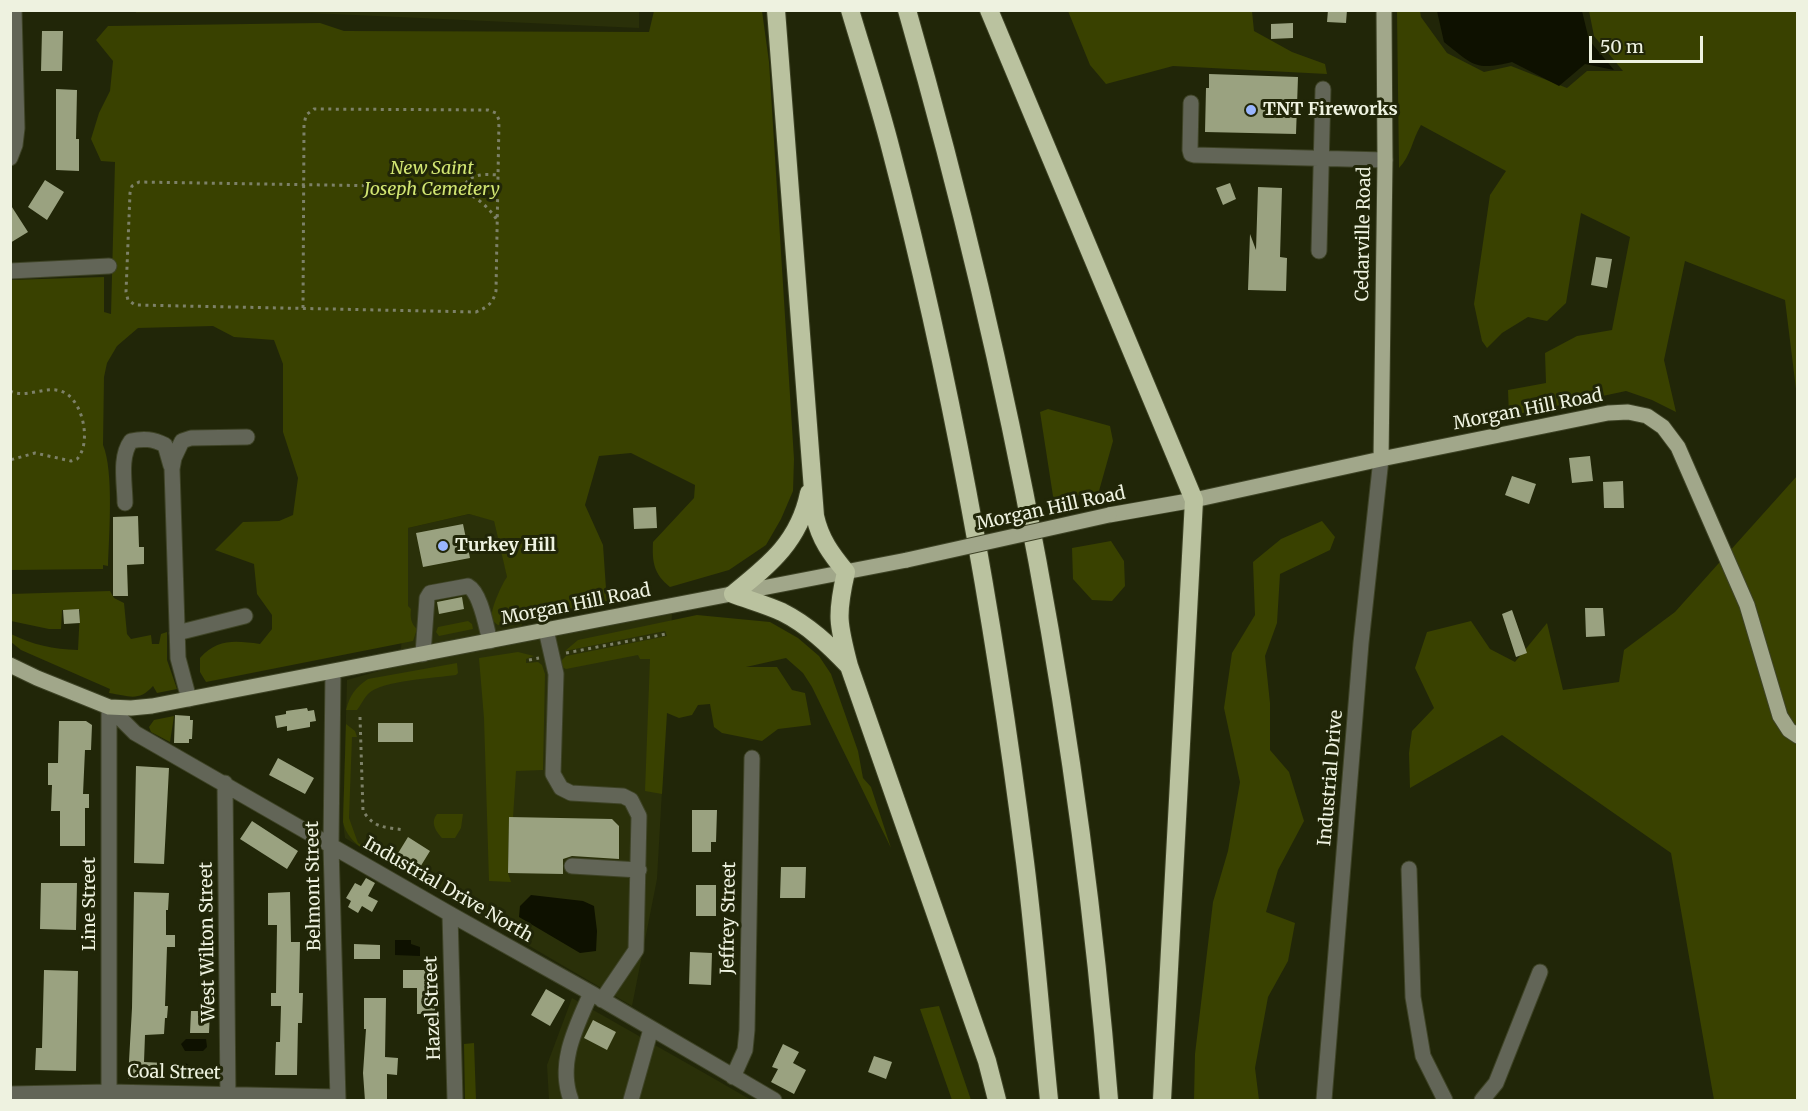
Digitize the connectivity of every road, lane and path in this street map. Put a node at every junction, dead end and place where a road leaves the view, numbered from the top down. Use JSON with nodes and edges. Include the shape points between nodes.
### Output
{"nodes":[{"id":1,"x":14,"y":10,"type":"edge"},
{"id":2,"x":776,"y":10,"type":"edge"},
{"id":3,"x":850,"y":10,"type":"edge"},
{"id":4,"x":907,"y":10,"type":"edge"},
{"id":5,"x":989,"y":10,"type":"edge"},
{"id":6,"x":1384,"y":10,"type":"edge"},
{"id":7,"x":1323,"y":89,"type":"dead end"},
{"id":8,"x":1191,"y":103,"type":"dead end"},
{"id":9,"x":10,"y":158,"type":"edge"},
{"id":10,"x":1321,"y":158,"type":"junction"},
{"id":11,"x":1385,"y":160,"type":"junction"},
{"id":12,"x":498,"y":176,"type":"junction"},
{"id":13,"x":304,"y":184,"type":"junction"},
{"id":14,"x":462,"y":190,"type":"junction"},
{"id":15,"x":497,"y":220,"type":"junction"},
{"id":16,"x":1318,"y":251,"type":"dead end"},
{"id":17,"x":109,"y":266,"type":"dead end"},
{"id":18,"x":10,"y":271,"type":"edge"},
{"id":19,"x":303,"y":308,"type":"junction"},
{"id":20,"x":10,"y":391,"type":"edge"},
{"id":21,"x":247,"y":438,"type":"dead end"},
{"id":22,"x":1381,"y":459,"type":"junction"},
{"id":23,"x":10,"y":460,"type":"edge"},
{"id":24,"x":172,"y":469,"type":"junction"},
{"id":25,"x":811,"y":477,"type":"junction"},
{"id":26,"x":1194,"y":500,"type":"junction"},
{"id":27,"x":125,"y":503,"type":"dead end"},
{"id":28,"x":846,"y":572,"type":"junction"},
{"id":29,"x":733,"y":594,"type":"junction"},
{"id":30,"x":245,"y":616,"type":"dead end"},
{"id":31,"x":546,"y":630,"type":"junction"},
{"id":32,"x":177,"y":633,"type":"junction"},
{"id":33,"x":666,"y":634,"type":"dead end"},
{"id":34,"x":490,"y":641,"type":"junction"},
{"id":35,"x":423,"y":654,"type":"junction"},
{"id":36,"x":552,"y":655,"type":"junction"},
{"id":37,"x":529,"y":660,"type":"dead end"},
{"id":38,"x":10,"y":665,"type":"edge"},
{"id":39,"x":849,"y":666,"type":"junction"},
{"id":40,"x":333,"y":672,"type":"junction"},
{"id":41,"x":189,"y":699,"type":"junction"},
{"id":42,"x":110,"y":707,"type":"junction"},
{"id":43,"x":360,"y":717,"type":"dead end"},
{"id":44,"x":1797,"y":736,"type":"edge"},
{"id":45,"x":752,"y":758,"type":"dead end"},
{"id":46,"x":225,"y":783,"type":"junction"},
{"id":47,"x":405,"y":830,"type":"dead end"},
{"id":48,"x":331,"y":846,"type":"junction"},
{"id":49,"x":572,"y":866,"type":"dead end"},
{"id":50,"x":1409,"y":869,"type":"dead end"},
{"id":51,"x":639,"y":870,"type":"junction"},
{"id":52,"x":450,"y":914,"type":"junction"},
{"id":53,"x":1540,"y":972,"type":"dead end"},
{"id":54,"x":597,"y":996,"type":"junction"},
{"id":55,"x":651,"y":1029,"type":"junction"},
{"id":56,"x":733,"y":1077,"type":"junction"},
{"id":57,"x":10,"y":1094,"type":"edge"},
{"id":58,"x":109,"y":1096,"type":"edge"},
{"id":59,"x":228,"y":1097,"type":"edge"},
{"id":60,"x":338,"y":1099,"type":"edge"},
{"id":61,"x":455,"y":1101,"type":"edge"},
{"id":62,"x":571,"y":1101,"type":"edge"},
{"id":63,"x":631,"y":1101,"type":"edge"},
{"id":64,"x":774,"y":1101,"type":"edge"},
{"id":65,"x":997,"y":1101,"type":"edge"},
{"id":66,"x":1049,"y":1101,"type":"edge"},
{"id":67,"x":1108,"y":1101,"type":"edge"},
{"id":68,"x":1162,"y":1101,"type":"edge"},
{"id":69,"x":1324,"y":1101,"type":"edge"},
{"id":70,"x":1445,"y":1101,"type":"edge"},
{"id":71,"x":1482,"y":1101,"type":"edge"}],
"edges":[{"from":1,"to":9,"type":"street","via":[[17,128]]},
{"from":2,"to":25,"type":"highway"},
{"from":3,"to":66,"type":"highway","via":[[891,147],[928,300],[969,505],[997,663],[1025,863]]},
{"from":4,"to":67,"type":"highway","via":[[979,284],[1042,583],[1095,948]]},
{"from":5,"to":26,"type":"highway"},
{"from":6,"to":11,"type":"main road","name":"Cedarville Road"},
{"from":7,"to":10,"type":"street"},
{"from":8,"to":10,"type":"street","via":[[1191,154]]},
{"from":10,"to":11,"type":"street"},
{"from":10,"to":16,"type":"street"},
{"from":11,"to":22,"type":"main road","name":"Cedarville Road"},
{"from":12,"to":13,"type":"path","via":[[499,120],[496,113],[488,110],[314,110],[306,115],[304,125]]},
{"from":12,"to":14,"type":"path","via":[[473,176]]},
{"from":12,"to":15,"type":"path"},
{"from":13,"to":14,"type":"path"},
{"from":13,"to":19,"type":"path"},
{"from":13,"to":19,"type":"path","via":[[139,182],[132,186],[126,292],[135,305]]},
{"from":14,"to":15,"type":"path","via":[[479,200]]},
{"from":15,"to":19,"type":"path","via":[[496,291],[486,308],[476,312]]},
{"from":17,"to":18,"type":"street"},
{"from":20,"to":23,"type":"path","via":[[20,394],[53,390],[66,394],[75,405],[85,434],[84,447],[77,459],[35,453]]},
{"from":21,"to":24,"type":"street","via":[[183,441]]},
{"from":22,"to":26,"type":"main road","name":"Morgan Hill Road"},
{"from":22,"to":44,"type":"main road","name":"Morgan Hill Road","via":[[1608,413],[1635,412],[1653,419],[1669,434],[1682,456],[1747,605],[1780,716]]},
{"from":22,"to":69,"type":"street","name":"Industrial Drive","via":[[1360,654]]},
{"from":24,"to":27,"type":"street","via":[[165,445],[154,440],[131,441],[124,460]]},
{"from":24,"to":32,"type":"street"},
{"from":25,"to":28,"type":"highway","via":[[819,533]]},
{"from":25,"to":29,"type":"highway","via":[[808,497],[791,540],[769,565]]},
{"from":26,"to":28,"type":"main road","name":"Morgan Hill Road","bridge":true},
{"from":26,"to":68,"type":"highway"},
{"from":28,"to":29,"type":"main road","name":"Morgan Hill Road"},
{"from":28,"to":39,"type":"highway","via":[[838,614]]},
{"from":29,"to":31,"type":"main road","name":"Morgan Hill Road"},
{"from":29,"to":39,"type":"highway","via":[[784,613],[818,636]]},
{"from":30,"to":32,"type":"street"},
{"from":31,"to":34,"type":"main road","name":"Morgan Hill Road"},
{"from":31,"to":36,"type":"street"},
{"from":32,"to":41,"type":"street","via":[[178,658]]},
{"from":33,"to":36,"type":"path"},
{"from":34,"to":35,"type":"main road","name":"Morgan Hill Road"},
{"from":34,"to":35,"type":"street","via":[[472,588],[440,591],[430,593],[428,598]]},
{"from":35,"to":40,"type":"main road","name":"Morgan Hill Road"},
{"from":36,"to":37,"type":"path"},
{"from":36,"to":51,"type":"street","via":[[556,674],[553,774],[561,788],[571,794],[623,796],[631,800],[639,816]]},
{"from":38,"to":42,"type":"main road"},
{"from":39,"to":65,"type":"highway","via":[[987,1061]]},
{"from":40,"to":41,"type":"main road","name":"Morgan Hill Road"},
{"from":40,"to":48,"type":"street","name":"Belmont Street"},
{"from":41,"to":42,"type":"main road","name":"Morgan Hill Road","via":[[138,708]]},
{"from":42,"to":46,"type":"street","name":"Industrial Drive North","via":[[135,733]]},
{"from":42,"to":58,"type":"street","name":"Line Street"},
{"from":43,"to":47,"type":"path","via":[[363,811],[375,825]]},
{"from":45,"to":56,"type":"street","name":"Jeffrey Street","via":[[747,1030],[745,1050]]},
{"from":46,"to":48,"type":"street","name":"Industrial Drive North"},
{"from":46,"to":59,"type":"street","name":"West Wilton Street"},
{"from":48,"to":52,"type":"street","name":"Industrial Drive North"},
{"from":48,"to":60,"type":"street","name":"Belmont Street"},
{"from":49,"to":51,"type":"street"},
{"from":50,"to":70,"type":"street","via":[[1413,997],[1424,1056]]},
{"from":51,"to":54,"type":"street","via":[[636,950]]},
{"from":52,"to":54,"type":"street","name":"Industrial Drive North"},
{"from":52,"to":61,"type":"street","name":"Hazel Street"},
{"from":53,"to":71,"type":"street","via":[[1496,1083]]},
{"from":54,"to":55,"type":"street","name":"Industrial Drive North"},
{"from":54,"to":62,"type":"street","via":[[577,1025],[568,1054],[565,1086]]},
{"from":55,"to":56,"type":"street","name":"Industrial Drive North"},
{"from":55,"to":63,"type":"street"},
{"from":56,"to":64,"type":"street","name":"Industrial Drive North"},
{"from":57,"to":58,"type":"street","name":"Coal Street"},
{"from":58,"to":59,"type":"street","name":"Coal Street"},
{"from":59,"to":60,"type":"street","name":"Coal Street"}]}
